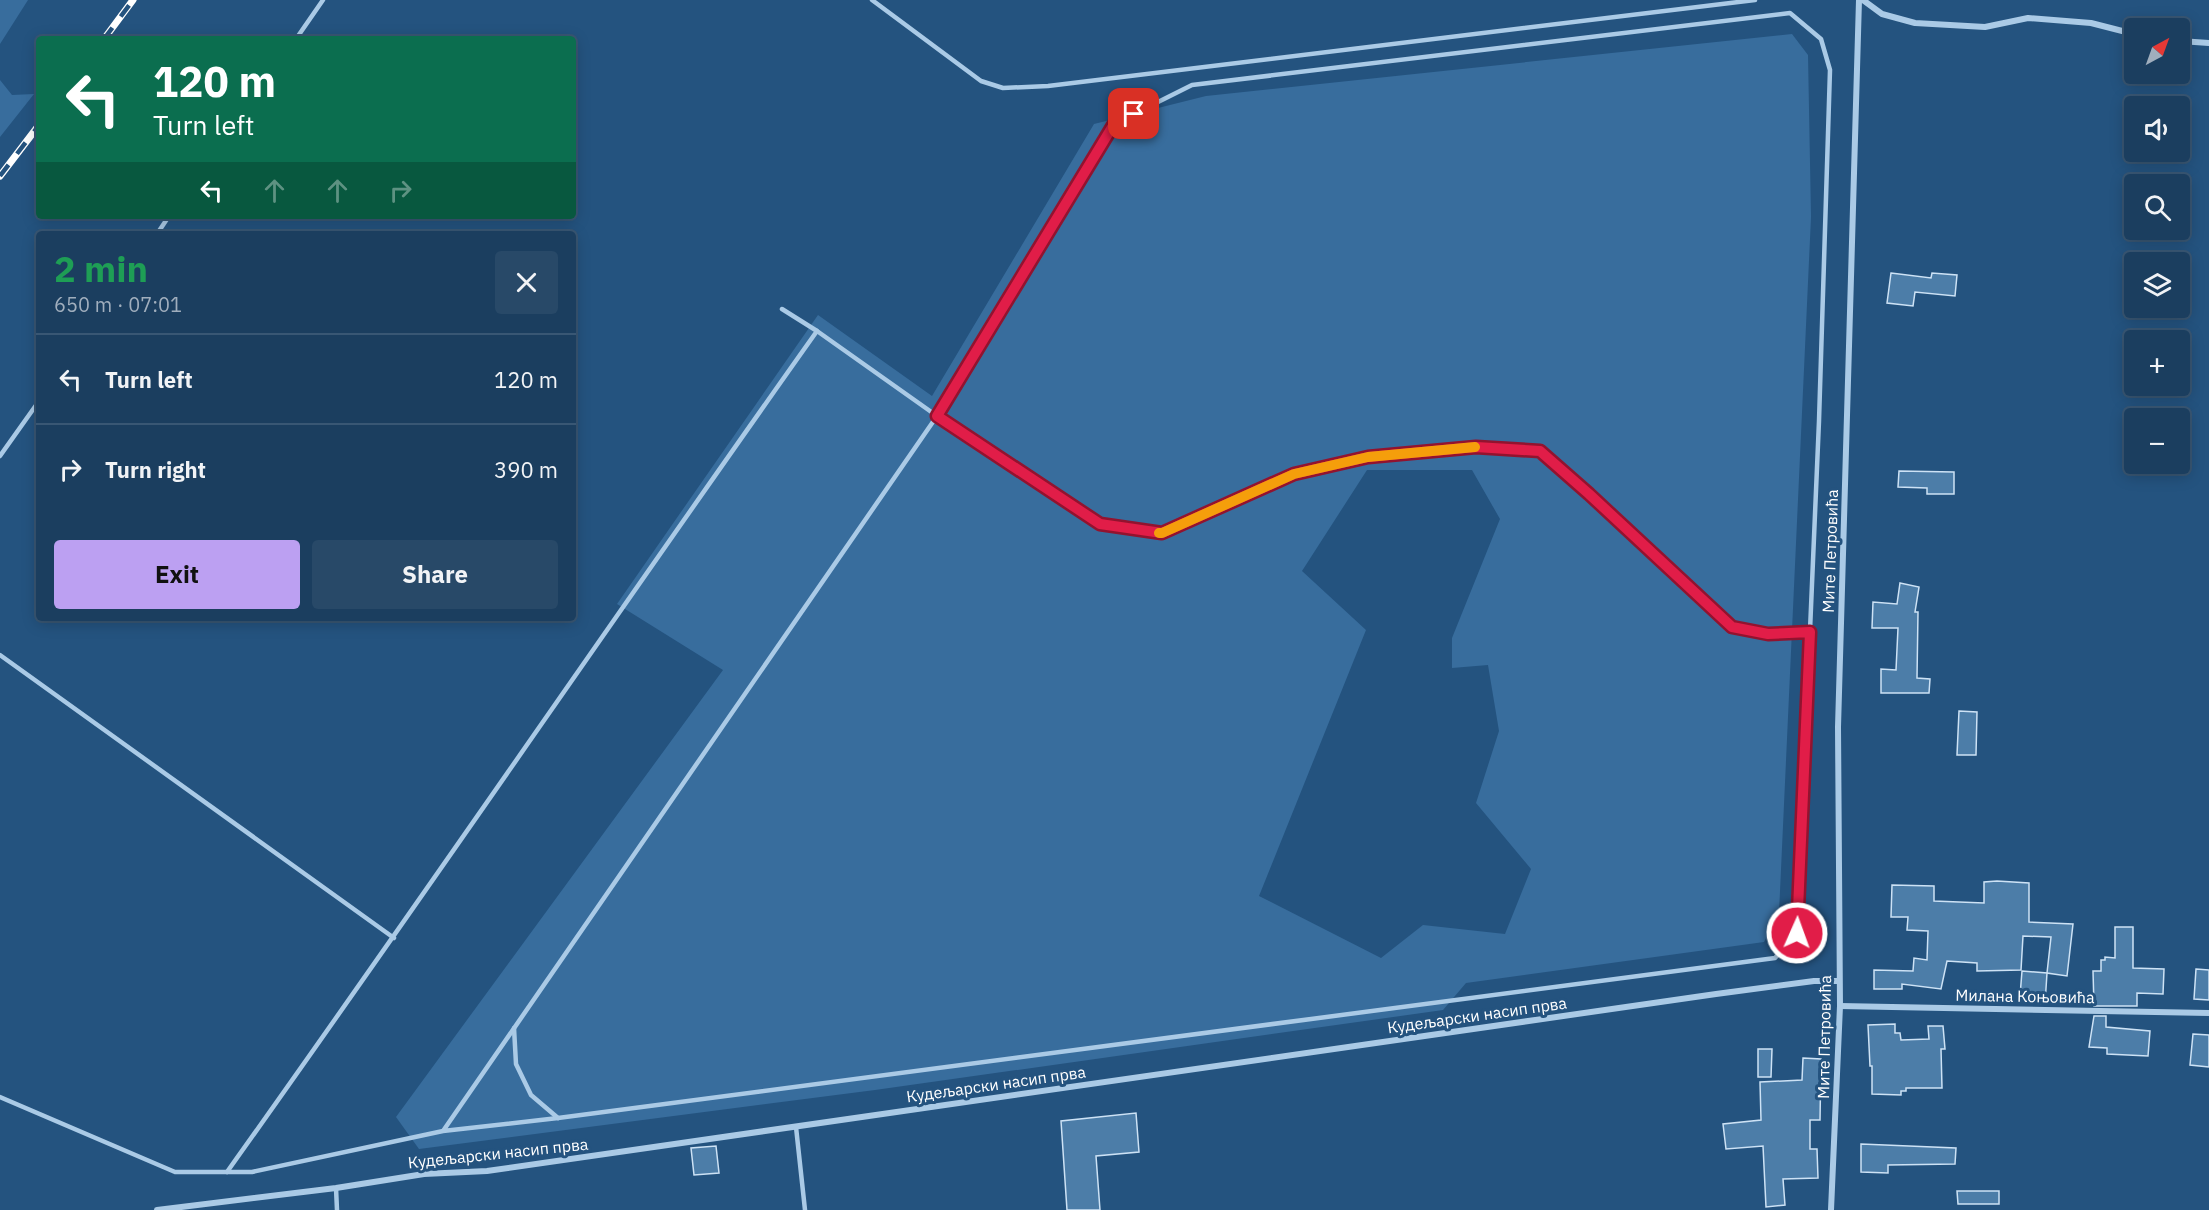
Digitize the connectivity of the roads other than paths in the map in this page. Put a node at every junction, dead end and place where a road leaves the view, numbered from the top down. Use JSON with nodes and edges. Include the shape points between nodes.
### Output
{"nodes":[{"id":1,"x":323,"y":0,"type":"edge"},
{"id":2,"x":872,"y":0,"type":"edge"},
{"id":3,"x":1755,"y":0,"type":"edge"},
{"id":4,"x":1861,"y":0,"type":"edge"},
{"id":5,"x":2124,"y":31,"type":"edge"},
{"id":6,"x":298,"y":36,"type":"edge"},
{"id":7,"x":2190,"y":42,"type":"edge"},
{"id":8,"x":2209,"y":43,"type":"edge"},
{"id":9,"x":782,"y":309,"type":"dead end"},
{"id":10,"x":817,"y":331,"type":"junction"},
{"id":11,"x":36,"y":405,"type":"edge"},
{"id":12,"x":937,"y":416,"type":"junction"},
{"id":13,"x":0,"y":456,"type":"edge"},
{"id":14,"x":1810,"y":632,"type":"junction"},
{"id":15,"x":0,"y":655,"type":"edge"},
{"id":16,"x":394,"y":938,"type":"junction"},
{"id":17,"x":1839,"y":981,"type":"junction"},
{"id":18,"x":1840,"y":1006,"type":"junction"},
{"id":19,"x":2209,"y":1013,"type":"edge"},
{"id":20,"x":514,"y":1028,"type":"junction"},
{"id":21,"x":0,"y":1096,"type":"edge"},
{"id":22,"x":558,"y":1118,"type":"junction"},
{"id":23,"x":796,"y":1127,"type":"junction"},
{"id":24,"x":443,"y":1131,"type":"junction"},
{"id":25,"x":227,"y":1172,"type":"junction"},
{"id":26,"x":336,"y":1188,"type":"junction"},
{"id":27,"x":157,"y":1210,"type":"edge"},
{"id":28,"x":337,"y":1210,"type":"edge"},
{"id":29,"x":805,"y":1210,"type":"edge"},
{"id":30,"x":1831,"y":1210,"type":"edge"}],
"edges":[{"from":1,"to":6,"type":"lane"},
{"from":2,"to":3,"type":"lane","via":[[981,81],[1003,88],[1048,86]]},
{"from":4,"to":5,"type":"street","via":[[1882,14],[1915,23],[1985,27],[2028,18],[2091,23]]},
{"from":4,"to":17,"type":"street","name":"Мите Петровића","via":[[1838,727]]},
{"from":7,"to":8,"type":"street"},
{"from":9,"to":10,"type":"lane"},
{"from":10,"to":12,"type":"lane"},
{"from":10,"to":16,"type":"lane"},
{"from":11,"to":13,"type":"lane"},
{"from":12,"to":14,"type":"lane","via":[[1100,524],[1162,533],[1294,474],[1368,457],[1476,447],[1540,451],[1732,627],[1768,634]]},
{"from":12,"to":14,"type":"lane","via":[[1114,124],[1192,85],[1790,14],[1821,39],[1830,70]]},
{"from":12,"to":20,"type":"lane"},
{"from":14,"to":22,"type":"lane","via":[[1797,933],[1775,958]]},
{"from":15,"to":16,"type":"lane"},
{"from":16,"to":25,"type":"lane"},
{"from":17,"to":18,"type":"street","name":"Мите Петровића"},
{"from":17,"to":23,"type":"street","name":"Кудељарски насип прва","via":[[1704,995]]},
{"from":18,"to":19,"type":"street","name":"Милана Коњовића"},
{"from":18,"to":30,"type":"street","name":"Мите Петровића"},
{"from":20,"to":22,"type":"lane","via":[[516,1064],[531,1095]]},
{"from":20,"to":24,"type":"lane"},
{"from":21,"to":25,"type":"lane","via":[[175,1172]]},
{"from":22,"to":24,"type":"lane"},
{"from":23,"to":26,"type":"street","name":"Кудељарски насип прва"},
{"from":23,"to":29,"type":"lane"},
{"from":24,"to":25,"type":"lane","via":[[252,1172]]},
{"from":26,"to":27,"type":"street","name":"Кудељарски насип прва"},
{"from":26,"to":28,"type":"lane"}]}
